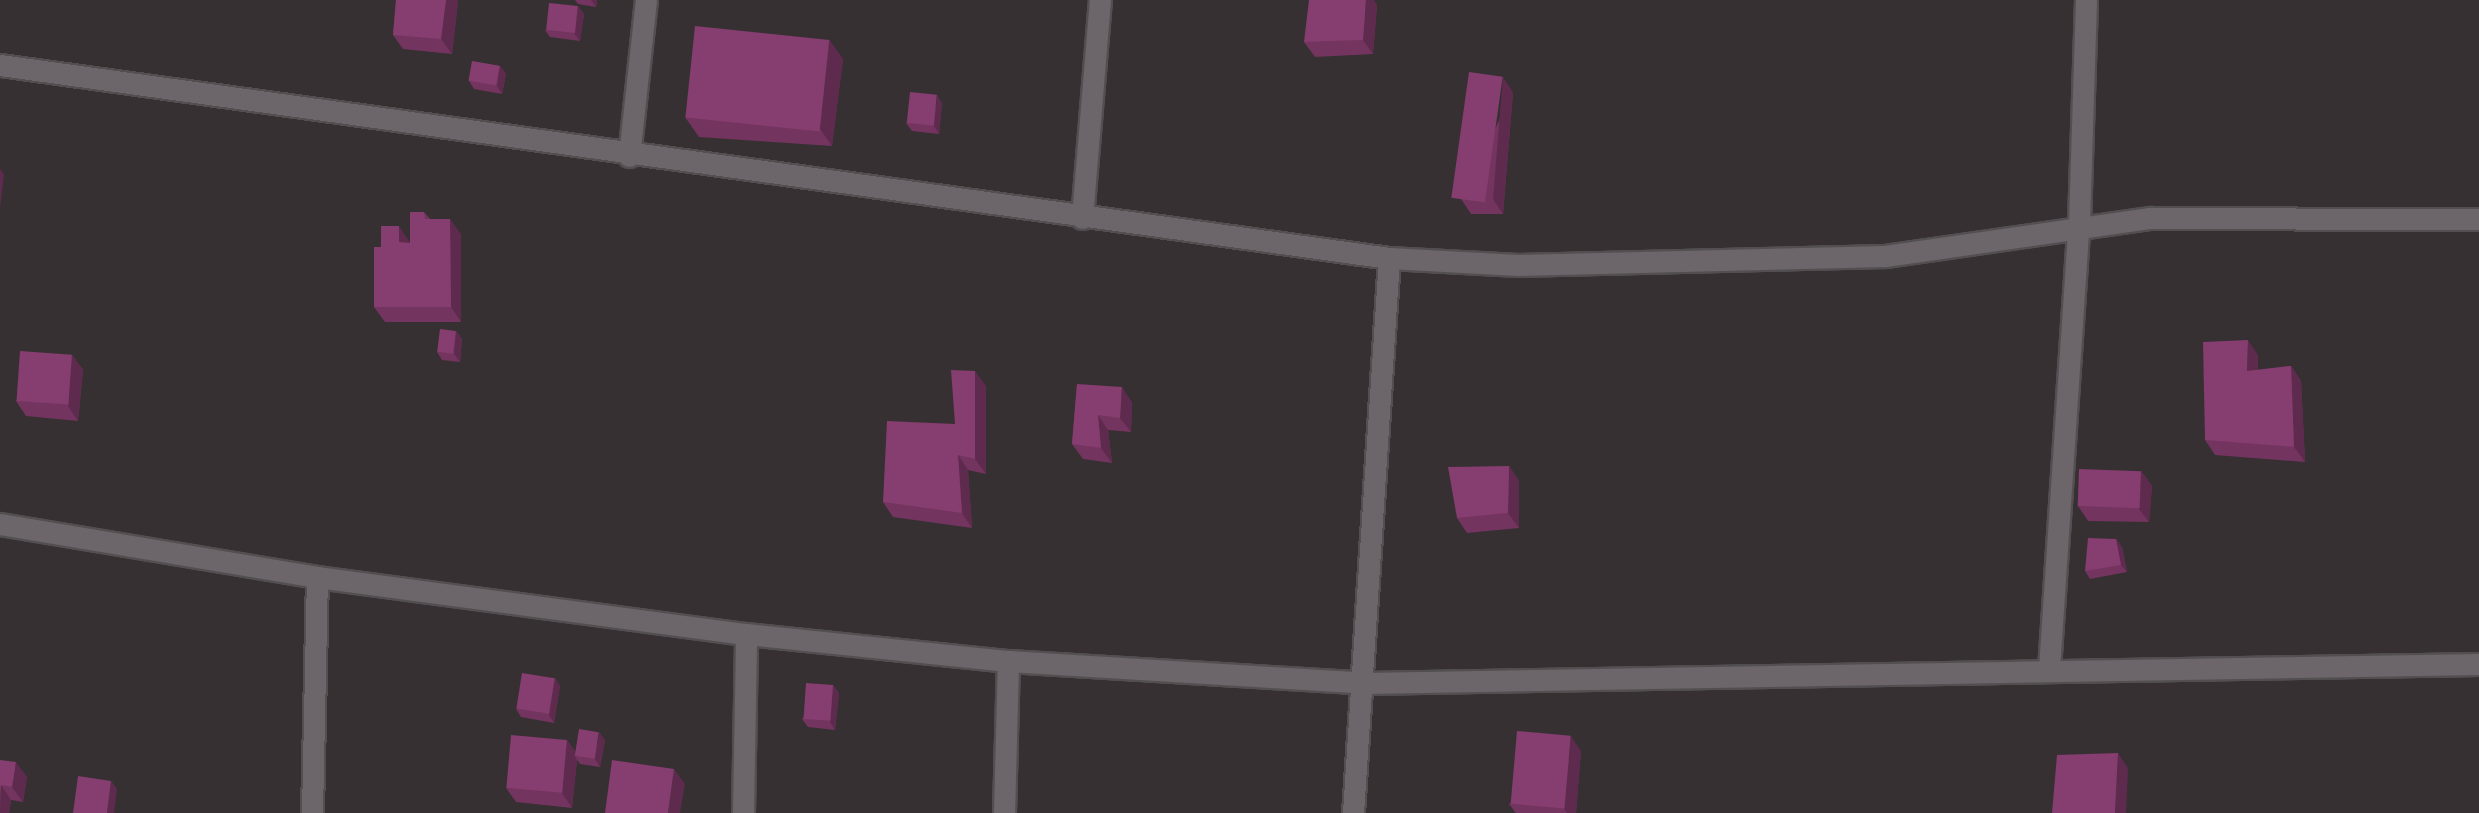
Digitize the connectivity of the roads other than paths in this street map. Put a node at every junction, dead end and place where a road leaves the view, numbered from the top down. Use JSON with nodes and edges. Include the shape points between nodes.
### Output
{"nodes":[{"id":1,"x":646,"y":0,"type":"edge"},
{"id":2,"x":1100,"y":0,"type":"edge"},
{"id":3,"x":2086,"y":0,"type":"edge"},
{"id":4,"x":0,"y":65,"type":"edge"},
{"id":5,"x":629,"y":156,"type":"junction"},
{"id":6,"x":1082,"y":218,"type":"junction"},
{"id":7,"x":2479,"y":219,"type":"edge"},
{"id":8,"x":2079,"y":223,"type":"junction"},
{"id":9,"x":1389,"y":258,"type":"junction"},
{"id":10,"x":0,"y":524,"type":"edge"},
{"id":11,"x":317,"y":577,"type":"junction"},
{"id":12,"x":746,"y":634,"type":"junction"},
{"id":13,"x":1008,"y":661,"type":"junction"},
{"id":14,"x":2479,"y":664,"type":"edge"},
{"id":15,"x":2049,"y":670,"type":"junction"},
{"id":16,"x":1365,"y":683,"type":"junction"},
{"id":17,"x":312,"y":813,"type":"edge"},
{"id":18,"x":743,"y":813,"type":"edge"},
{"id":19,"x":1004,"y":813,"type":"edge"},
{"id":20,"x":1353,"y":813,"type":"edge"}],
"edges":[{"from":1,"to":5,"type":"street"},
{"from":2,"to":6,"type":"street"},
{"from":3,"to":8,"type":"street"},
{"from":4,"to":5,"type":"street"},
{"from":5,"to":6,"type":"street"},
{"from":6,"to":9,"type":"street"},
{"from":7,"to":8,"type":"street","via":[[2432,224],[2220,215]]},
{"from":8,"to":9,"type":"street","via":[[1885,256],[1518,265]]},
{"from":8,"to":15,"type":"street"},
{"from":9,"to":16,"type":"street"},
{"from":10,"to":11,"type":"street"},
{"from":11,"to":12,"type":"street"},
{"from":11,"to":17,"type":"street"},
{"from":12,"to":13,"type":"street"},
{"from":12,"to":18,"type":"street"},
{"from":13,"to":16,"type":"street"},
{"from":13,"to":19,"type":"street"},
{"from":14,"to":15,"type":"street"},
{"from":15,"to":16,"type":"street"},
{"from":16,"to":20,"type":"street"}]}
